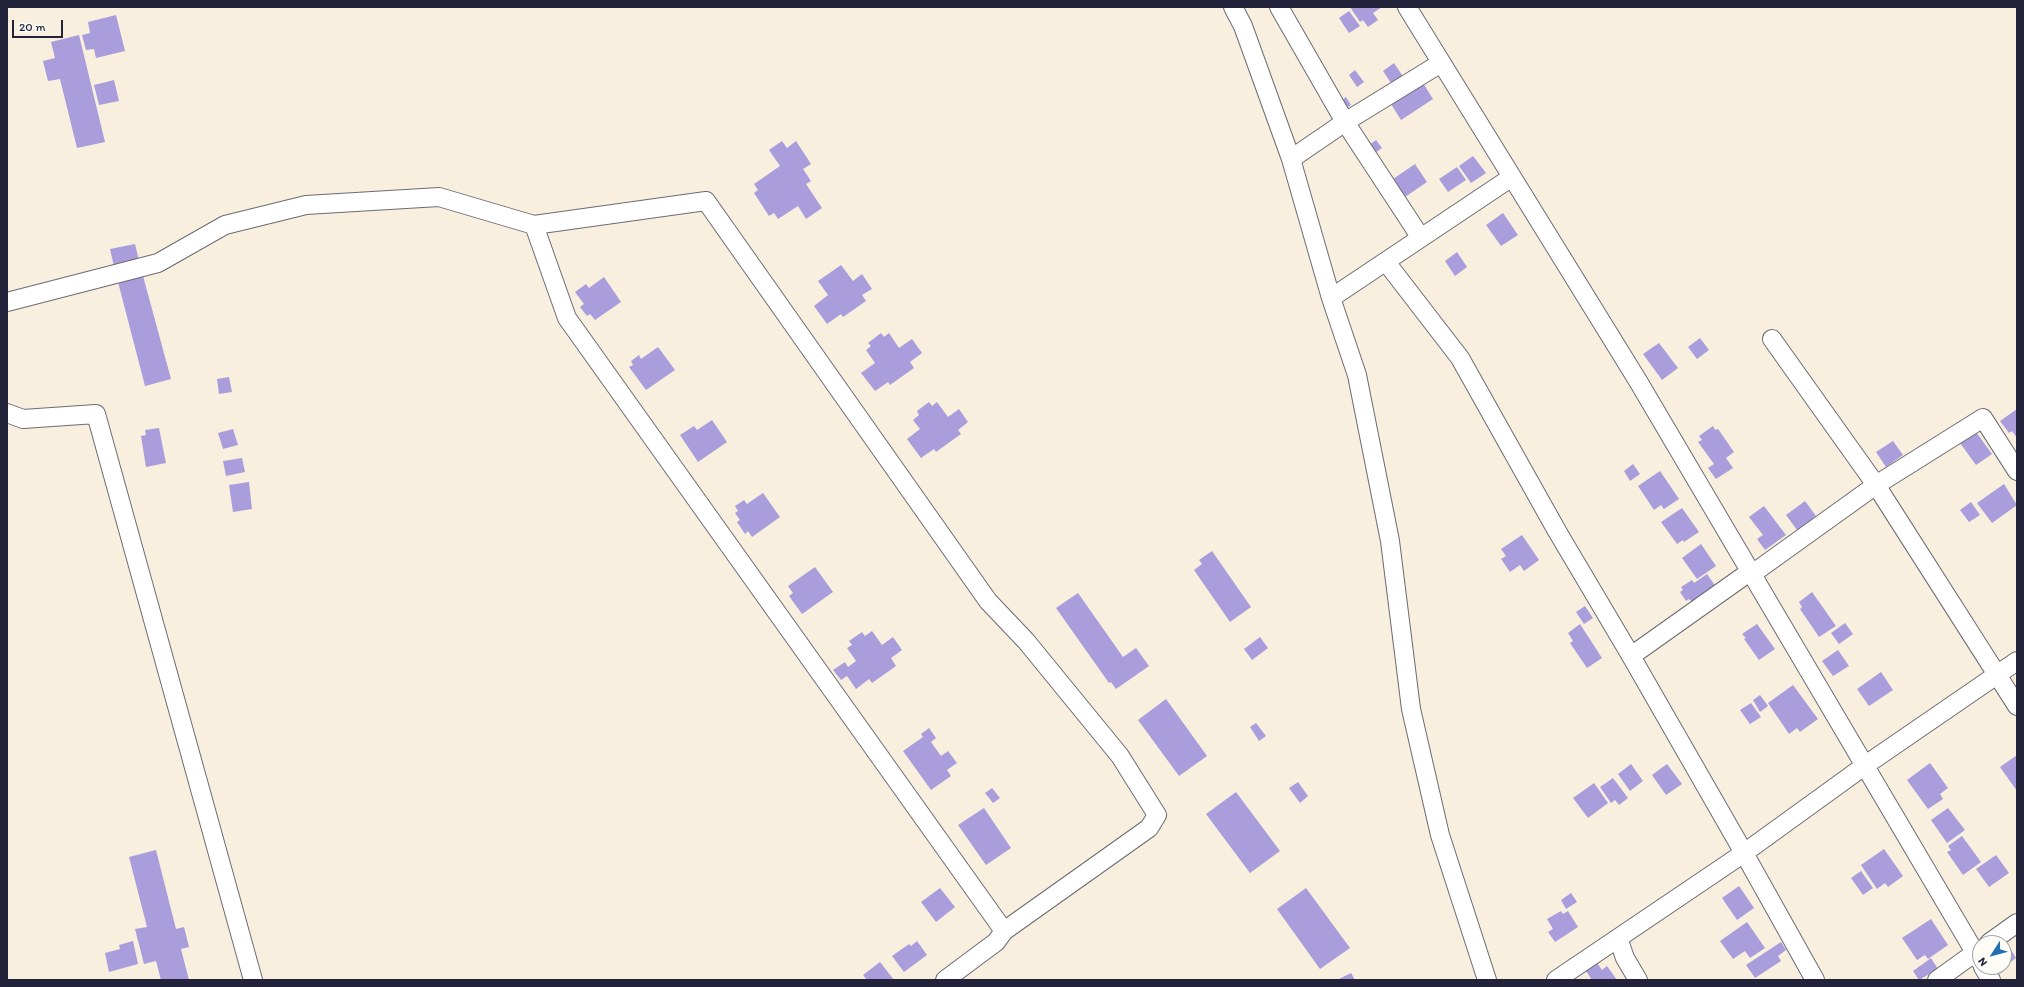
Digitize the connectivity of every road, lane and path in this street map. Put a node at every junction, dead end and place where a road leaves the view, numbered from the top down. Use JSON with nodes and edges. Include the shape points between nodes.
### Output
{"nodes":[{"id":1,"x":1233,"y":7,"type":"edge"},
{"id":2,"x":1279,"y":7,"type":"edge"},
{"id":3,"x":1407,"y":7,"type":"edge"},
{"id":4,"x":1441,"y":63,"type":"junction"},
{"id":5,"x":1345,"y":122,"type":"junction"},
{"id":6,"x":1291,"y":159,"type":"junction"},
{"id":7,"x":1512,"y":177,"type":"junction"},
{"id":8,"x":534,"y":225,"type":"junction"},
{"id":9,"x":1421,"y":238,"type":"junction"},
{"id":10,"x":1386,"y":262,"type":"junction"},
{"id":11,"x":1331,"y":298,"type":"junction"},
{"id":12,"x":7,"y":302,"type":"edge"},
{"id":13,"x":1772,"y":339,"type":"dead end"},
{"id":14,"x":7,"y":413,"type":"edge"},
{"id":15,"x":2017,"y":471,"type":"edge"},
{"id":16,"x":1876,"y":485,"type":"junction"},
{"id":17,"x":1752,"y":574,"type":"junction"},
{"id":18,"x":1631,"y":656,"type":"junction"},
{"id":19,"x":2017,"y":661,"type":"edge"},
{"id":20,"x":1998,"y":674,"type":"junction"},
{"id":21,"x":2017,"y":706,"type":"edge"},
{"id":22,"x":1865,"y":766,"type":"junction"},
{"id":23,"x":1744,"y":853,"type":"junction"},
{"id":24,"x":2017,"y":923,"type":"edge"},
{"id":25,"x":1004,"y":931,"type":"junction"},
{"id":26,"x":2004,"y":935,"type":"edge"},
{"id":27,"x":1618,"y":938,"type":"junction"},
{"id":28,"x":1972,"y":940,"type":"edge"},
{"id":29,"x":1972,"y":960,"type":"edge"},
{"id":30,"x":253,"y":980,"type":"edge"},
{"id":31,"x":945,"y":980,"type":"edge"},
{"id":32,"x":1487,"y":980,"type":"edge"},
{"id":33,"x":1556,"y":980,"type":"edge"},
{"id":34,"x":1638,"y":980,"type":"edge"},
{"id":35,"x":1815,"y":980,"type":"edge"},
{"id":36,"x":1937,"y":980,"type":"edge"}],
"edges":[{"from":1,"to":6,"type":"street","via":[[1243,26]]},
{"from":2,"to":5,"type":"street"},
{"from":3,"to":4,"type":"street"},
{"from":4,"to":5,"type":"street"},
{"from":4,"to":7,"type":"street"},
{"from":5,"to":6,"type":"street"},
{"from":5,"to":9,"type":"street"},
{"from":6,"to":11,"type":"street"},
{"from":7,"to":9,"type":"street"},
{"from":7,"to":17,"type":"street","via":[[1638,381]]},
{"from":8,"to":12,"type":"street","via":[[439,197],[306,205],[225,225],[158,263]]},
{"from":8,"to":25,"type":"street","via":[[567,318]]},
{"from":8,"to":25,"type":"street","via":[[706,201],[988,601],[1026,641],[1120,756],[1157,815],[1149,828]]},
{"from":9,"to":10,"type":"street"},
{"from":10,"to":11,"type":"street"},
{"from":10,"to":18,"type":"street","via":[[1460,358]]},
{"from":11,"to":32,"type":"street","via":[[1357,375],[1390,541],[1411,709],[1440,835]]},
{"from":13,"to":16,"type":"street"},
{"from":14,"to":30,"type":"street","via":[[23,419],[96,414]]},
{"from":15,"to":16,"type":"street","via":[[1983,418]]},
{"from":16,"to":17,"type":"street"},
{"from":16,"to":20,"type":"street"},
{"from":17,"to":18,"type":"street","via":[[1748,573]]},
{"from":17,"to":22,"type":"street"},
{"from":18,"to":23,"type":"street"},
{"from":19,"to":20,"type":"street"},
{"from":20,"to":21,"type":"street"},
{"from":20,"to":22,"type":"street"},
{"from":22,"to":23,"type":"street"},
{"from":22,"to":28,"type":"street"},
{"from":23,"to":27,"type":"street"},
{"from":23,"to":35,"type":"street"},
{"from":24,"to":26,"type":"street"},
{"from":25,"to":31,"type":"street","via":[[996,942]]},
{"from":27,"to":33,"type":"street"},
{"from":27,"to":34,"type":"street","via":[[1625,958]]},
{"from":29,"to":36,"type":"street"}]}
